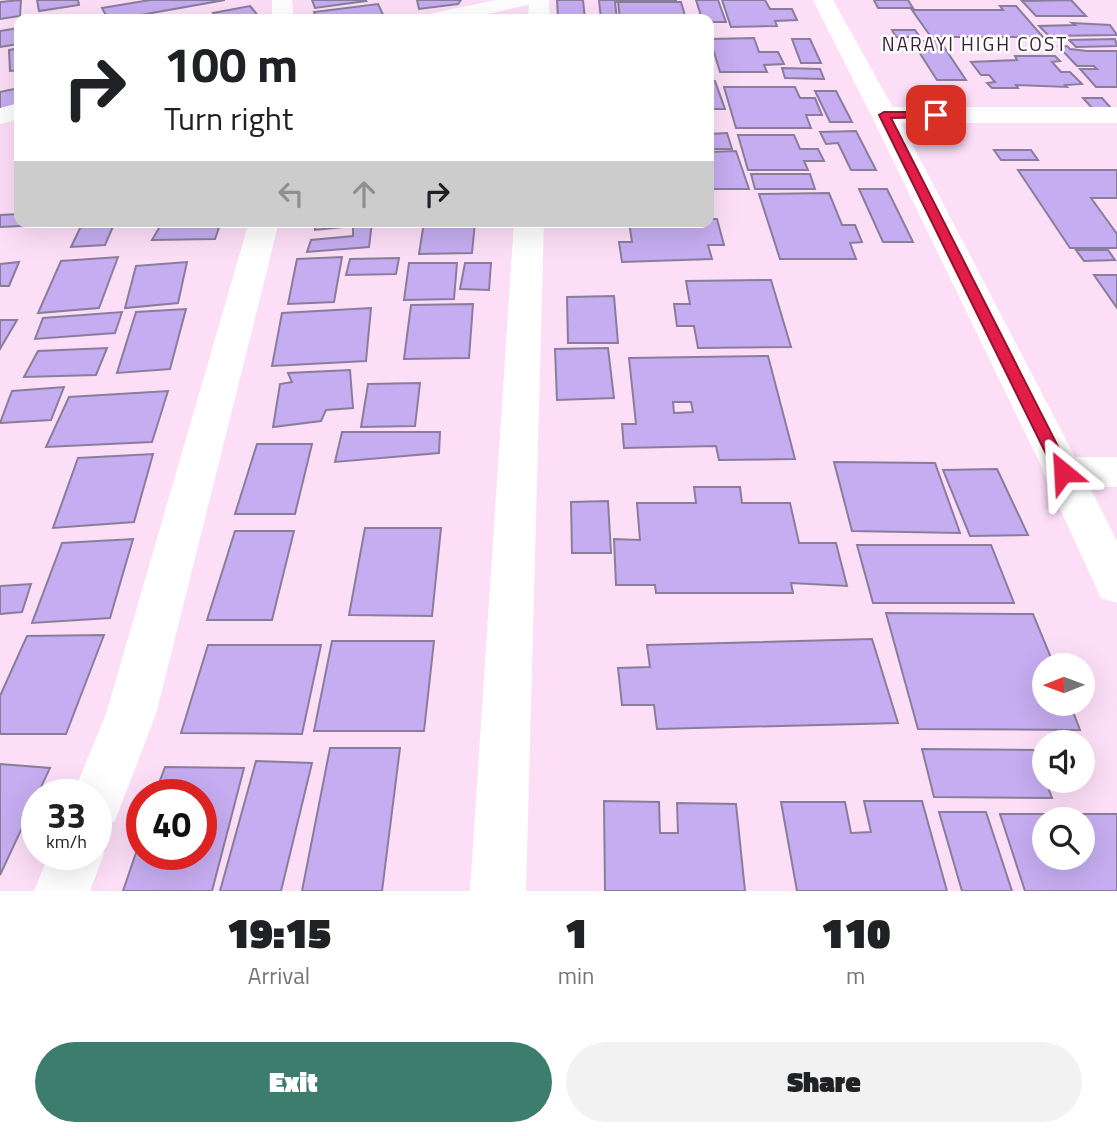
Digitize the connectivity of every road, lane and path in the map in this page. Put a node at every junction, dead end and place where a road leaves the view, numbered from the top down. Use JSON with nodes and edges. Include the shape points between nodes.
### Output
{"nodes":[{"id":1,"x":525,"y":0,"type":"edge"},
{"id":2,"x":823,"y":0,"type":"edge"},
{"id":3,"x":460,"y":14,"type":"edge"},
{"id":4,"x":884,"y":115,"type":"junction"},
{"id":5,"x":1117,"y":115,"type":"edge"},
{"id":6,"x":262,"y":228,"type":"edge"},
{"id":7,"x":529,"y":228,"type":"edge"},
{"id":8,"x":1063,"y":472,"type":"junction"},
{"id":9,"x":1117,"y":472,"type":"edge"},
{"id":10,"x":1117,"y":585,"type":"edge"},
{"id":11,"x":105,"y":779,"type":"edge"},
{"id":12,"x":71,"y":870,"type":"edge"},
{"id":13,"x":62,"y":891,"type":"edge"},
{"id":14,"x":498,"y":891,"type":"edge"}],
"edges":[{"from":1,"to":3,"type":"street"},
{"from":2,"to":4,"type":"street"},
{"from":4,"to":5,"type":"street"},
{"from":4,"to":8,"type":"street"},
{"from":6,"to":11,"type":"street","via":[[131,714]]},
{"from":7,"to":14,"type":"street"},
{"from":8,"to":9,"type":"street"},
{"from":8,"to":10,"type":"street"},
{"from":12,"to":13,"type":"street"}]}
